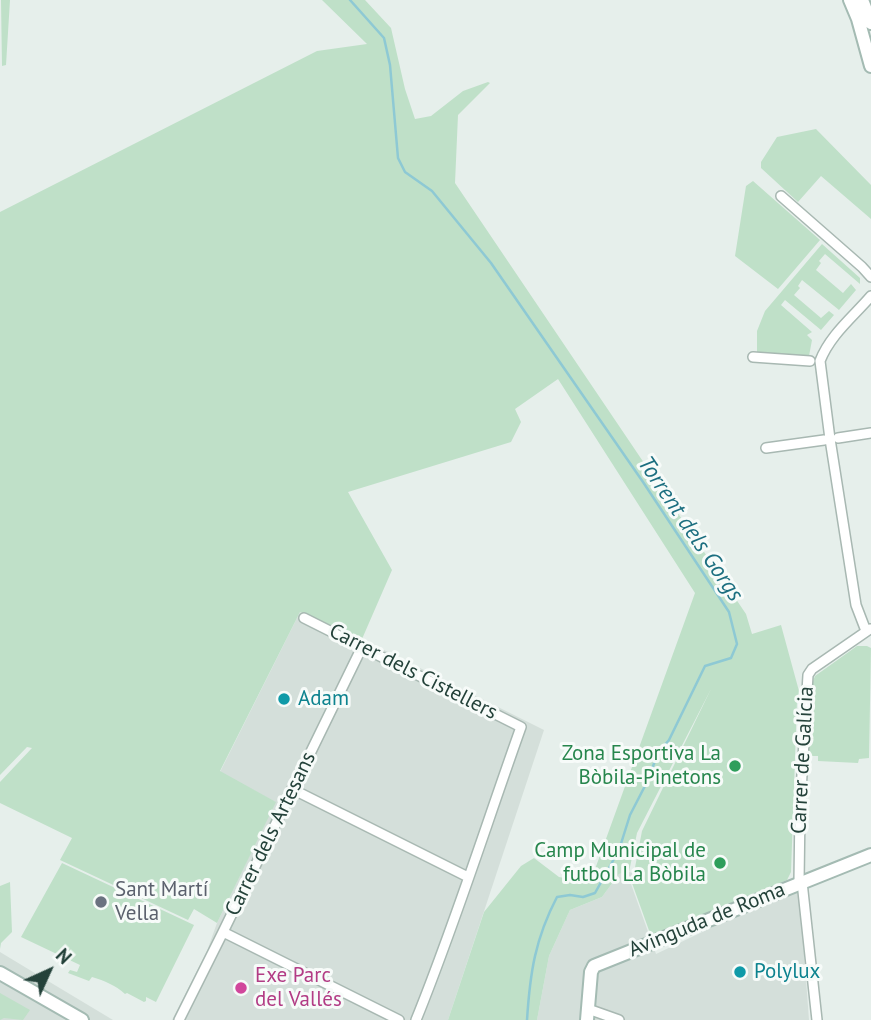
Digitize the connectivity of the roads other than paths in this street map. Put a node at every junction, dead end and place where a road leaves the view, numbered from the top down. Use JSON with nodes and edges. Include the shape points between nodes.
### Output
{"nodes":[{"id":1,"x":850,"y":0,"type":"edge"},
{"id":2,"x":862,"y":0,"type":"edge"},
{"id":3,"x":871,"y":23,"type":"edge"},
{"id":4,"x":871,"y":66,"type":"edge"},
{"id":5,"x":781,"y":196,"type":"dead end"},
{"id":6,"x":867,"y":268,"type":"edge"},
{"id":7,"x":871,"y":277,"type":"edge"},
{"id":8,"x":870,"y":298,"type":"edge"},
{"id":9,"x":753,"y":357,"type":"dead end"},
{"id":10,"x":810,"y":361,"type":"dead end"},
{"id":11,"x":871,"y":433,"type":"edge"},
{"id":12,"x":838,"y":438,"type":"dead end"},
{"id":13,"x":824,"y":440,"type":"dead end"},
{"id":14,"x":766,"y":448,"type":"dead end"},
{"id":15,"x":304,"y":618,"type":"dead end"},
{"id":16,"x":868,"y":629,"type":"edge"},
{"id":17,"x":362,"y":647,"type":"junction"},
{"id":18,"x":292,"y":789,"type":"junction"},
{"id":19,"x":871,"y":855,"type":"edge"},
{"id":20,"x":468,"y":877,"type":"junction"},
{"id":21,"x":800,"y":882,"type":"junction"},
{"id":22,"x":223,"y":932,"type":"junction"},
{"id":23,"x":0,"y":973,"type":"edge"},
{"id":24,"x":588,"y":1015,"type":"edge"},
{"id":25,"x":82,"y":1020,"type":"edge"},
{"id":26,"x":179,"y":1020,"type":"edge"},
{"id":27,"x":399,"y":1020,"type":"edge"},
{"id":28,"x":416,"y":1020,"type":"edge"},
{"id":29,"x":618,"y":1020,"type":"edge"},
{"id":30,"x":817,"y":1020,"type":"edge"}],
"edges":[{"from":1,"to":4,"type":"street"},
{"from":2,"to":3,"type":"street"},
{"from":5,"to":6,"type":"street"},
{"from":6,"to":7,"type":"street"},
{"from":8,"to":16,"type":"street","via":[[831,341],[820,361],[856,605]]},
{"from":9,"to":10,"type":"street"},
{"from":11,"to":12,"type":"street"},
{"from":13,"to":14,"type":"street"},
{"from":15,"to":17,"type":"street","name":"Carrer dels Cistellers"},
{"from":16,"to":21,"type":"street","name":"Carrer de Galícia","via":[[807,675]]},
{"from":17,"to":18,"type":"street","name":"Carrer dels Artesans"},
{"from":17,"to":20,"type":"street","name":"Carrer dels Cistellers","via":[[521,727]]},
{"from":18,"to":20,"type":"street"},
{"from":18,"to":22,"type":"street","name":"Carrer dels Artesans"},
{"from":19,"to":21,"type":"street","name":"Avinguda de Roma"},
{"from":20,"to":28,"type":"street"},
{"from":21,"to":24,"type":"street","name":"Avinguda de Roma","via":[[594,966]]},
{"from":21,"to":30,"type":"street","name":"Carrer de Galícia"},
{"from":22,"to":26,"type":"street","name":"Carrer dels Artesans"},
{"from":22,"to":27,"type":"street"},
{"from":23,"to":25,"type":"street"},
{"from":24,"to":29,"type":"street"}]}
